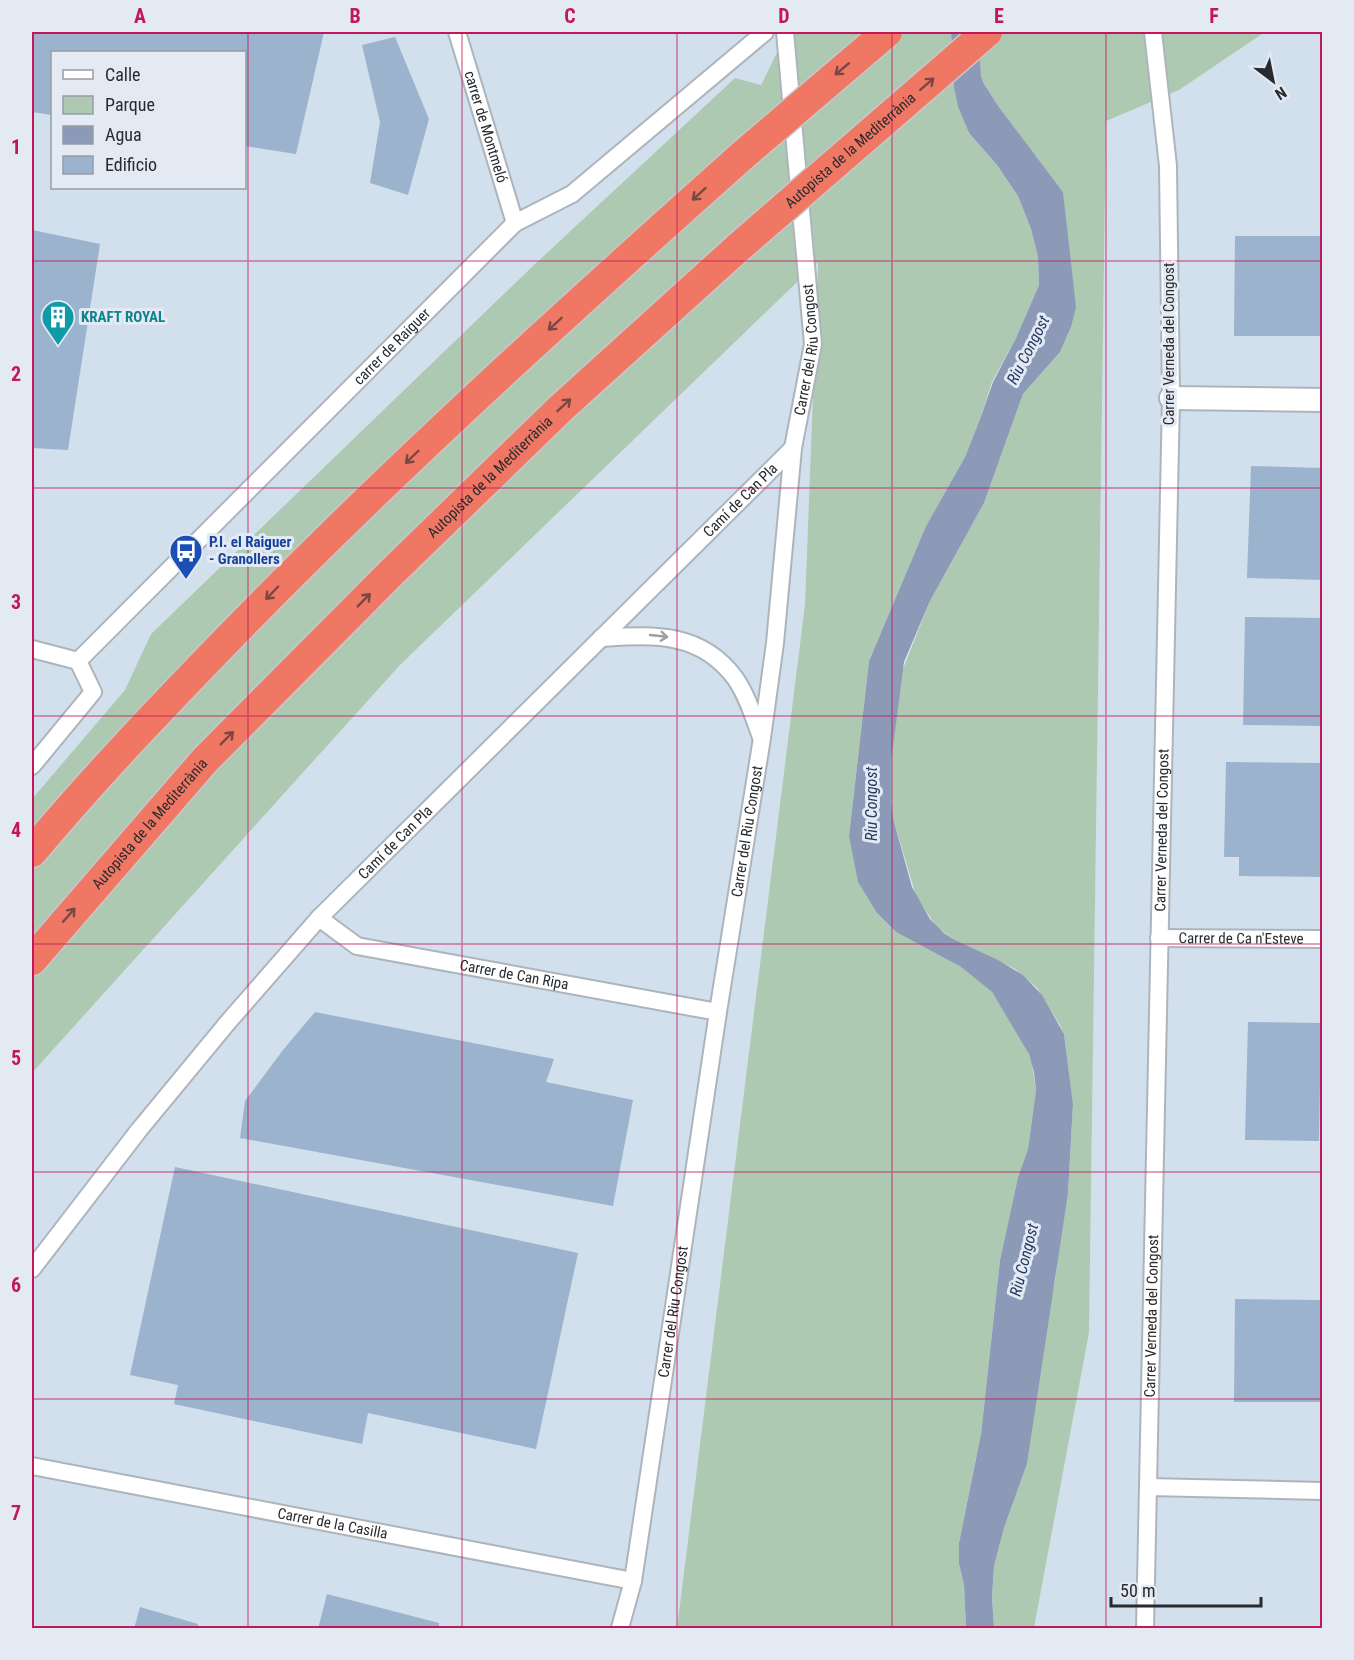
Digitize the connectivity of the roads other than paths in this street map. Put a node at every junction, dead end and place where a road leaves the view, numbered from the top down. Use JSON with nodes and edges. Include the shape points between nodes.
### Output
{"nodes":[{"id":1,"x":457,"y":32,"type":"edge"},
{"id":2,"x":765,"y":32,"type":"edge"},
{"id":3,"x":785,"y":32,"type":"edge"},
{"id":4,"x":887,"y":32,"type":"edge"},
{"id":5,"x":987,"y":32,"type":"edge"},
{"id":6,"x":1153,"y":32,"type":"edge"},
{"id":7,"x":515,"y":223,"type":"junction"},
{"id":8,"x":1171,"y":398,"type":"junction"},
{"id":9,"x":1323,"y":400,"type":"edge"},
{"id":10,"x":793,"y":448,"type":"junction"},
{"id":11,"x":601,"y":638,"type":"junction"},
{"id":12,"x":32,"y":649,"type":"edge"},
{"id":13,"x":78,"y":661,"type":"junction"},
{"id":14,"x":762,"y":738,"type":"junction"},
{"id":15,"x":32,"y":766,"type":"edge"},
{"id":16,"x":32,"y":852,"type":"edge"},
{"id":17,"x":319,"y":918,"type":"junction"},
{"id":18,"x":1160,"y":938,"type":"junction"},
{"id":19,"x":1323,"y":939,"type":"edge"},
{"id":20,"x":32,"y":960,"type":"edge"},
{"id":21,"x":718,"y":1012,"type":"junction"},
{"id":22,"x":32,"y":1269,"type":"edge"},
{"id":23,"x":32,"y":1466,"type":"edge"},
{"id":24,"x":1148,"y":1487,"type":"junction"},
{"id":25,"x":1323,"y":1491,"type":"edge"},
{"id":26,"x":633,"y":1581,"type":"junction"},
{"id":27,"x":620,"y":1629,"type":"edge"},
{"id":28,"x":1145,"y":1629,"type":"edge"}],
"edges":[{"from":1,"to":7,"type":"street","name":"carrer de Montmeló"},
{"from":2,"to":7,"type":"street","name":"carrer de Raiguer","via":[[572,194]]},
{"from":3,"to":10,"type":"street","name":"Carrer del Riu Congost","via":[[813,344]]},
{"from":4,"to":16,"type":"highway","one_way":true,"bridge":true,"via":[[743,154],[430,440],[285,580]]},
{"from":20,"to":5,"type":"highway","name":"Autopista de la Mediterrània","one_way":true,"bridge":true,"via":[[213,752],[392,572],[561,408],[740,246]]},
{"from":6,"to":8,"type":"street","name":"Carrer Verneda del Congost","via":[[1168,166]]},
{"from":7,"to":13,"type":"street","name":"carrer de Raiguer"},
{"from":8,"to":9,"type":"street"},
{"from":8,"to":18,"type":"street","name":"Carrer Verneda del Congost"},
{"from":10,"to":11,"type":"street","name":"Camí de Can Pla"},
{"from":10,"to":14,"type":"street","name":"Carrer del Riu Congost"},
{"from":11,"to":14,"type":"street","one_way":true,"via":[[665,636],[703,650],[735,679]]},
{"from":11,"to":17,"type":"street","name":"Camí de Can Pla"},
{"from":12,"to":13,"type":"street"},
{"from":13,"to":15,"type":"street","via":[[93,692]]},
{"from":14,"to":21,"type":"street","name":"Carrer del Riu Congost"},
{"from":17,"to":21,"type":"street","name":"Carrer de Can Ripa","via":[[357,946]]},
{"from":17,"to":22,"type":"street","name":"Camí de Can Pla","via":[[146,1121]]},
{"from":18,"to":19,"type":"street","name":"Carrer de Ca n'Esteve"},
{"from":18,"to":24,"type":"street","name":"Carrer Verneda del Congost"},
{"from":21,"to":26,"type":"street","name":"Carrer del Riu Congost"},
{"from":23,"to":26,"type":"street","name":"Carrer de la Casilla"},
{"from":24,"to":25,"type":"street"},
{"from":24,"to":28,"type":"street","name":"Carrer Verneda del Congost"},
{"from":26,"to":27,"type":"street","name":"Carrer del Riu Congost"}]}
